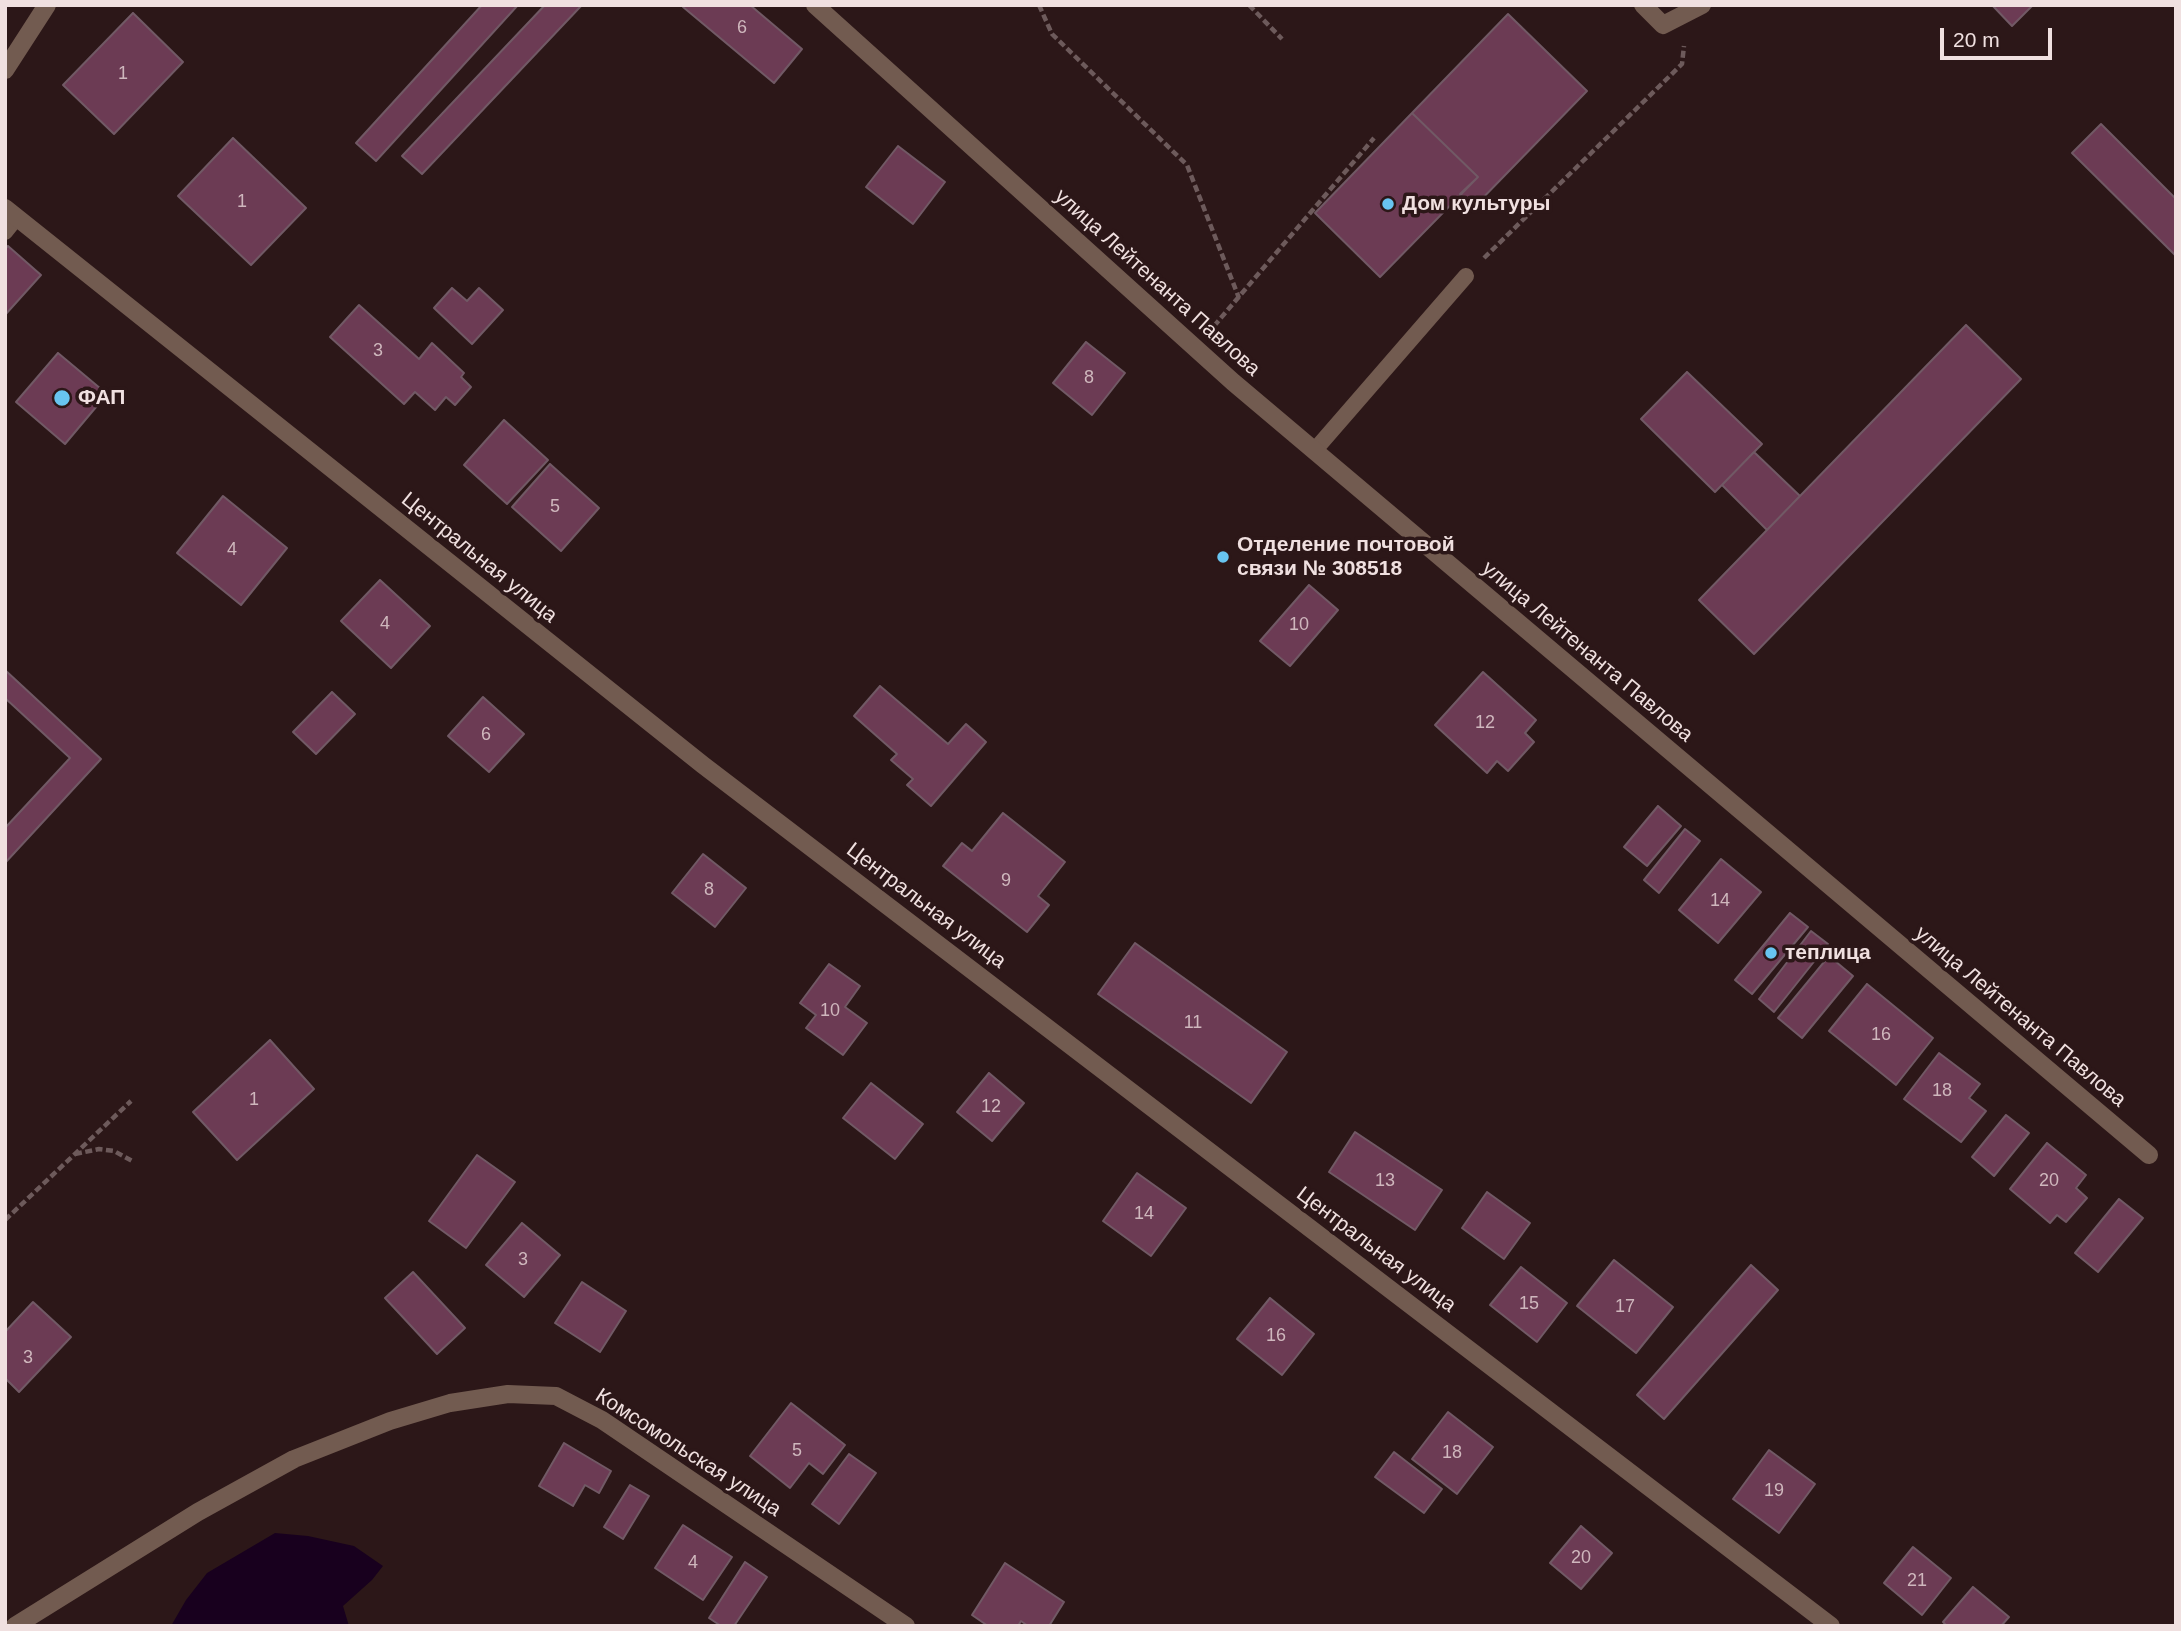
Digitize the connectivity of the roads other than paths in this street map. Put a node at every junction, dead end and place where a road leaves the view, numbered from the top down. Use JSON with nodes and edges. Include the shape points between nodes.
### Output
{"nodes":[{"id":1,"x":47,"y":5,"type":"edge"},
{"id":2,"x":816,"y":5,"type":"edge"},
{"id":3,"x":1643,"y":5,"type":"edge"},
{"id":4,"x":1694,"y":9,"type":"edge"},
{"id":5,"x":5,"y":70,"type":"edge"},
{"id":6,"x":11,"y":212,"type":"edge"},
{"id":7,"x":5,"y":232,"type":"edge"},
{"id":8,"x":1466,"y":276,"type":"road end"},
{"id":9,"x":1314,"y":451,"type":"junction"},
{"id":10,"x":2149,"y":1155,"type":"dead end"},
{"id":11,"x":15,"y":1626,"type":"edge"},
{"id":12,"x":906,"y":1626,"type":"edge"},
{"id":13,"x":1830,"y":1626,"type":"edge"}],
"edges":[{"from":1,"to":5,"type":"street"},
{"from":2,"to":9,"type":"street","name":"улица Лейтенанта Павлова"},
{"from":3,"to":4,"type":"street","via":[[1663,25]]},
{"from":6,"to":7,"type":"lane"},
{"from":6,"to":13,"type":"street","name":"Центральная улица","via":[[703,765]]},
{"from":8,"to":9,"type":"lane"},
{"from":9,"to":10,"type":"street","name":"улица Лейтенанта Павлова"},
{"from":11,"to":12,"type":"street","name":"Комсомольская улица","via":[[294,1459],[390,1421],[450,1403],[508,1394],[556,1396],[602,1420]]}]}
